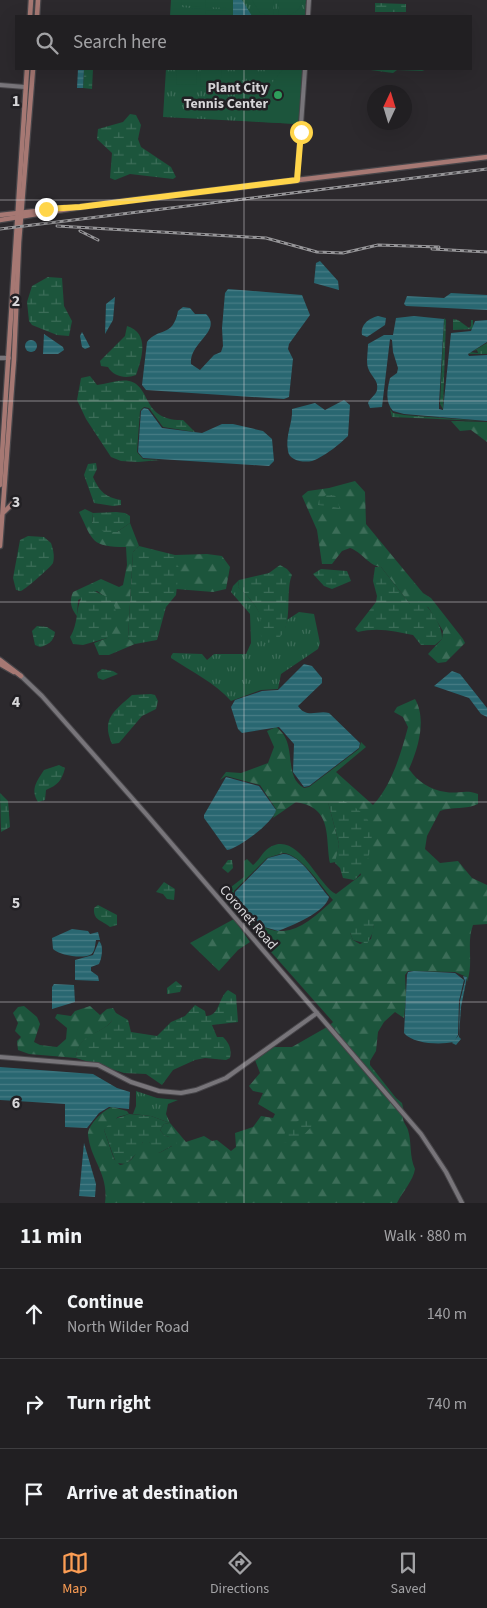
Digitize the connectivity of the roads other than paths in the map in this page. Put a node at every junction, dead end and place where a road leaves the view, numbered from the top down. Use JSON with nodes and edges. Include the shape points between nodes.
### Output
{"nodes":[{"id":1,"x":31,"y":0,"type":"edge"},
{"id":2,"x":38,"y":0,"type":"edge"},
{"id":3,"x":309,"y":0,"type":"edge"},
{"id":4,"x":30,"y":15,"type":"edge"},
{"id":5,"x":37,"y":15,"type":"edge"},
{"id":6,"x":308,"y":15,"type":"edge"},
{"id":7,"x":27,"y":70,"type":"edge"},
{"id":8,"x":33,"y":70,"type":"edge"},
{"id":9,"x":304,"y":70,"type":"edge"},
{"id":10,"x":0,"y":85,"type":"edge"},
{"id":11,"x":26,"y":87,"type":"junction"},
{"id":12,"x":487,"y":157,"type":"edge"},
{"id":13,"x":297,"y":180,"type":"junction"},
{"id":14,"x":19,"y":215,"type":"junction"},
{"id":15,"x":0,"y":217,"type":"edge"},
{"id":16,"x":0,"y":358,"type":"edge"},
{"id":17,"x":11,"y":359,"type":"junction"},
{"id":18,"x":20,"y":359,"type":"dead end"},
{"id":19,"x":11,"y":392,"type":"junction"},
{"id":20,"x":3,"y":444,"type":"junction"},
{"id":21,"x":5,"y":478,"type":"junction"},
{"id":22,"x":0,"y":485,"type":"edge"},
{"id":23,"x":1,"y":501,"type":"edge"},
{"id":24,"x":12,"y":504,"type":"dead end"},
{"id":25,"x":2,"y":518,"type":"junction"},
{"id":26,"x":0,"y":525,"type":"edge"},
{"id":27,"x":0,"y":531,"type":"edge"},
{"id":28,"x":0,"y":546,"type":"edge"},
{"id":29,"x":0,"y":662,"type":"edge"},
{"id":30,"x":22,"y":677,"type":"joint"},
{"id":31,"x":317,"y":1013,"type":"junction"},
{"id":32,"x":0,"y":1057,"type":"edge"},
{"id":33,"x":462,"y":1203,"type":"edge"}],
"edges":[{"from":1,"to":4,"type":"main road"},
{"from":2,"to":5,"type":"main road"},
{"from":3,"to":6,"type":"street"},
{"from":7,"to":11,"type":"main road"},
{"from":8,"to":14,"type":"main road"},
{"from":9,"to":13,"type":"street"},
{"from":10,"to":11,"type":"street"},
{"from":11,"to":14,"type":"main road"},
{"from":12,"to":13,"type":"main road"},
{"from":13,"to":14,"type":"main road"},
{"from":14,"to":15,"type":"main road"},
{"from":14,"to":17,"type":"main road"},
{"from":14,"to":17,"type":"main road"},
{"from":16,"to":17,"type":"street"},
{"from":17,"to":19,"type":"main road"},
{"from":17,"to":20,"type":"main road"},
{"from":18,"to":19,"type":"main road","via":[[16,362]]},
{"from":19,"to":21,"type":"main road"},
{"from":20,"to":21,"type":"main road"},
{"from":20,"to":22,"type":"main road"},
{"from":21,"to":23,"type":"main road"},
{"from":23,"to":25,"type":"main road"},
{"from":23,"to":26,"type":"main road"},
{"from":24,"to":25,"type":"main road"},
{"from":25,"to":27,"type":"main road"},
{"from":27,"to":28,"type":"main road"},
{"from":29,"to":30,"type":"main road"},
{"from":30,"to":31,"type":"street","name":"Coronet Road"},
{"from":31,"to":32,"type":"street","via":[[226,1078],[210,1086],[181,1093],[144,1088],[98,1066]]},
{"from":31,"to":33,"type":"street","name":"Coronet Road","via":[[421,1134]]}]}
